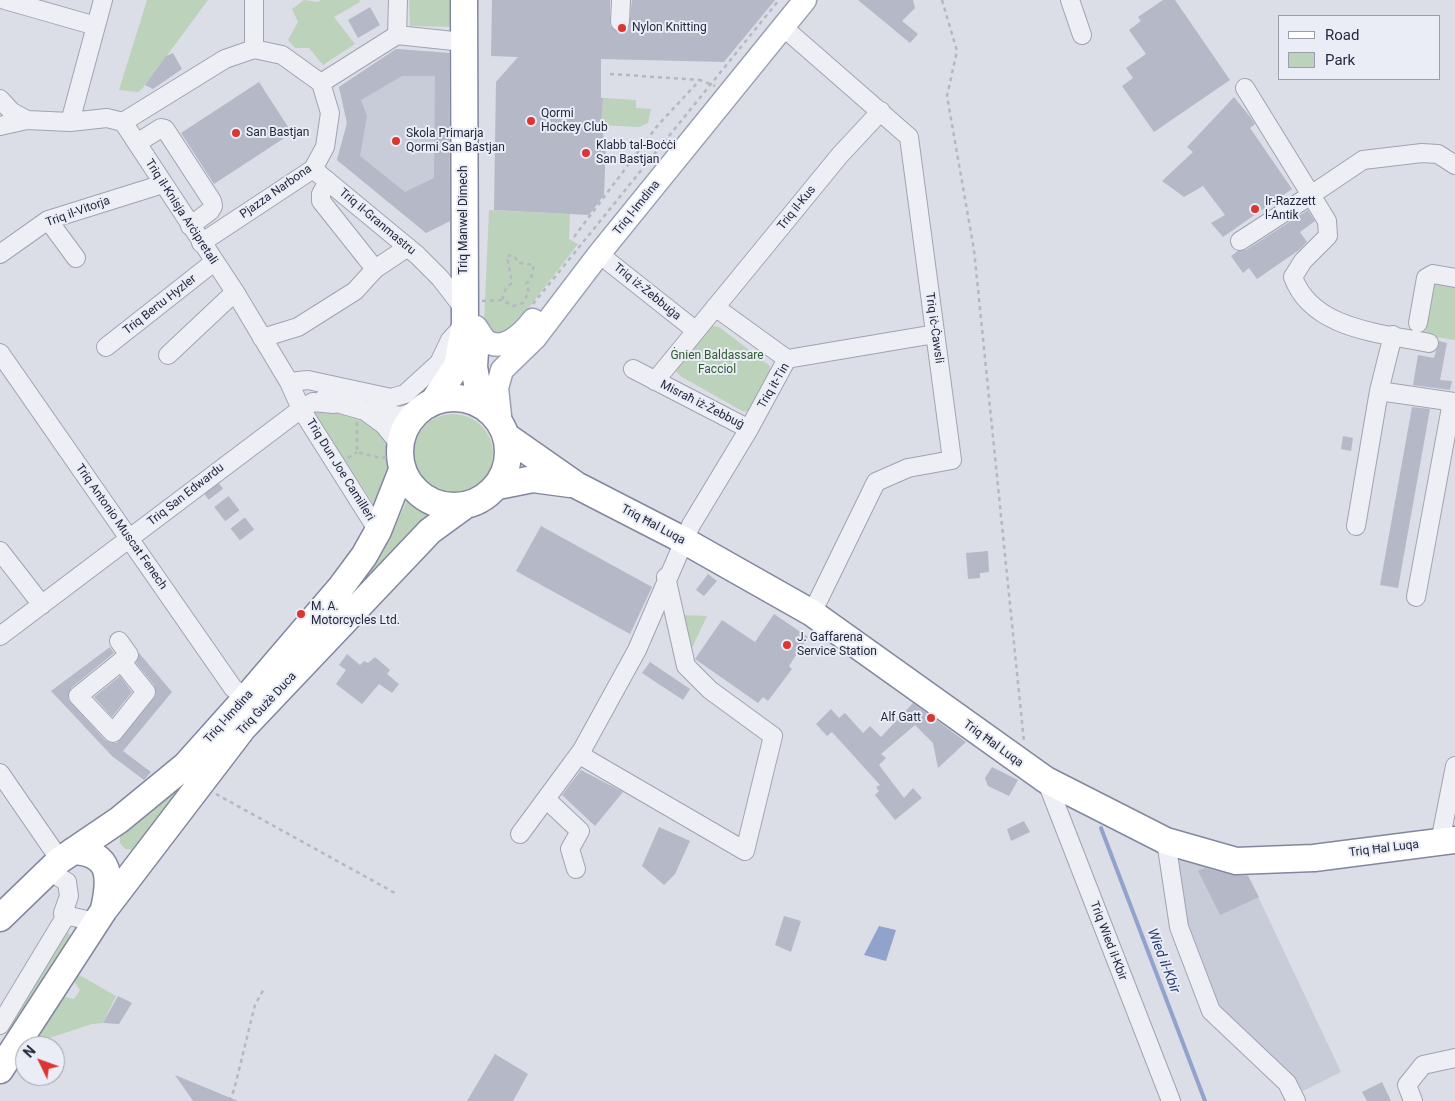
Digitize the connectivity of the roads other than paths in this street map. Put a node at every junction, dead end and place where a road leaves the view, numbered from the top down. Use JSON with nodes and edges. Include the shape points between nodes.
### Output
{"nodes":[{"id":1,"x":5,"y":0,"type":"edge"},
{"id":2,"x":103,"y":0,"type":"edge"},
{"id":3,"x":254,"y":0,"type":"edge"},
{"id":4,"x":398,"y":0,"type":"edge"},
{"id":5,"x":464,"y":0,"type":"edge"},
{"id":6,"x":480,"y":0,"type":"edge"},
{"id":7,"x":621,"y":0,"type":"edge"},
{"id":8,"x":789,"y":0,"type":"edge"},
{"id":9,"x":805,"y":0,"type":"edge"},
{"id":10,"x":1070,"y":0,"type":"edge"},
{"id":11,"x":620,"y":22,"type":"dead end"},
{"id":12,"x":96,"y":26,"type":"junction"},
{"id":13,"x":783,"y":28,"type":"junction"},
{"id":14,"x":397,"y":35,"type":"junction"},
{"id":15,"x":1082,"y":35,"type":"dead end"},
{"id":16,"x":463,"y":42,"type":"junction"},
{"id":17,"x":254,"y":49,"type":"junction"},
{"id":18,"x":321,"y":83,"type":"junction"},
{"id":19,"x":1245,"y":88,"type":"dead end"},
{"id":20,"x":0,"y":99,"type":"edge"},
{"id":21,"x":881,"y":111,"type":"junction"},
{"id":22,"x":27,"y":120,"type":"junction"},
{"id":23,"x":70,"y":122,"type":"junction"},
{"id":24,"x":123,"y":122,"type":"junction"},
{"id":25,"x":0,"y":126,"type":"edge"},
{"id":26,"x":137,"y":143,"type":"junction"},
{"id":27,"x":1455,"y":165,"type":"edge"},
{"id":28,"x":313,"y":169,"type":"junction"},
{"id":29,"x":328,"y":181,"type":"junction"},
{"id":30,"x":162,"y":184,"type":"junction"},
{"id":31,"x":1311,"y":195,"type":"junction"},
{"id":32,"x":48,"y":220,"type":"junction"},
{"id":33,"x":190,"y":226,"type":"junction"},
{"id":34,"x":1240,"y":241,"type":"dead end"},
{"id":35,"x":202,"y":243,"type":"junction"},
{"id":36,"x":408,"y":247,"type":"junction"},
{"id":37,"x":0,"y":254,"type":"edge"},
{"id":38,"x":599,"y":254,"type":"junction"},
{"id":39,"x":76,"y":258,"type":"dead end"},
{"id":40,"x":214,"y":262,"type":"junction"},
{"id":41,"x":375,"y":269,"type":"junction"},
{"id":42,"x":452,"y":276,"type":"junction"},
{"id":43,"x":1455,"y":278,"type":"edge"},
{"id":44,"x":235,"y":292,"type":"junction"},
{"id":45,"x":715,"y":307,"type":"junction"},
{"id":46,"x":470,"y":315,"type":"junction"},
{"id":47,"x":1418,"y":323,"type":"dead end"},
{"id":48,"x":695,"y":330,"type":"junction"},
{"id":49,"x":935,"y":334,"type":"junction"},
{"id":50,"x":1393,"y":335,"type":"junction"},
{"id":51,"x":262,"y":338,"type":"junction"},
{"id":52,"x":1429,"y":342,"type":"dead end"},
{"id":53,"x":106,"y":347,"type":"dead end"},
{"id":54,"x":0,"y":353,"type":"edge"},
{"id":55,"x":168,"y":355,"type":"dead end"},
{"id":56,"x":787,"y":359,"type":"junction"},
{"id":57,"x":633,"y":369,"type":"dead end"},
{"id":58,"x":655,"y":381,"type":"junction"},
{"id":59,"x":289,"y":382,"type":"junction"},
{"id":60,"x":1379,"y":391,"type":"junction"},
{"id":61,"x":1453,"y":402,"type":"edge"},
{"id":62,"x":334,"y":404,"type":"junction"},
{"id":63,"x":427,"y":405,"type":"junction"},
{"id":64,"x":482,"y":405,"type":"junction"},
{"id":65,"x":301,"y":409,"type":"junction"},
{"id":66,"x":363,"y":411,"type":"junction"},
{"id":67,"x":749,"y":429,"type":"junction"},
{"id":68,"x":503,"y":431,"type":"junction"},
{"id":69,"x":401,"y":458,"type":"junction"},
{"id":70,"x":576,"y":485,"type":"junction"},
{"id":71,"x":498,"y":486,"type":"junction"},
{"id":72,"x":463,"y":506,"type":"junction"},
{"id":73,"x":1356,"y":526,"type":"dead end"},
{"id":74,"x":378,"y":532,"type":"junction"},
{"id":75,"x":130,"y":539,"type":"junction"},
{"id":76,"x":683,"y":540,"type":"junction"},
{"id":77,"x":0,"y":551,"type":"edge"},
{"id":78,"x":666,"y":578,"type":"junction"},
{"id":79,"x":1416,"y":597,"type":"dead end"},
{"id":80,"x":42,"y":605,"type":"junction"},
{"id":81,"x":812,"y":613,"type":"junction"},
{"id":82,"x":0,"y":636,"type":"edge"},
{"id":83,"x":119,"y":640,"type":"dead end"},
{"id":84,"x":122,"y":661,"type":"dead end"},
{"id":85,"x":246,"y":698,"type":"junction"},
{"id":86,"x":582,"y":750,"type":"junction"},
{"id":87,"x":1455,"y":766,"type":"edge"},
{"id":88,"x":0,"y":773,"type":"edge"},
{"id":89,"x":1036,"y":774,"type":"junction"},
{"id":90,"x":546,"y":798,"type":"junction"},
{"id":91,"x":119,"y":820,"type":"junction"},
{"id":92,"x":520,"y":834,"type":"dead end"},
{"id":93,"x":1166,"y":841,"type":"junction"},
{"id":94,"x":1448,"y":841,"type":"edge"},
{"id":95,"x":60,"y":860,"type":"junction"},
{"id":96,"x":141,"y":860,"type":"junction"},
{"id":97,"x":576,"y":869,"type":"dead end"},
{"id":98,"x":100,"y":916,"type":"junction"},
{"id":99,"x":0,"y":918,"type":"edge"},
{"id":100,"x":64,"y":919,"type":"junction"},
{"id":101,"x":0,"y":1025,"type":"edge"},
{"id":102,"x":1455,"y":1058,"type":"edge"},
{"id":103,"x":0,"y":1070,"type":"edge"},
{"id":104,"x":1171,"y":1101,"type":"edge"},
{"id":105,"x":1296,"y":1101,"type":"edge"},
{"id":106,"x":1413,"y":1101,"type":"edge"}],
"edges":[{"from":1,"to":12,"type":"street"},
{"from":2,"to":12,"type":"street"},
{"from":3,"to":17,"type":"street"},
{"from":4,"to":14,"type":"street"},
{"from":5,"to":16,"type":"highway","name":"Triq Manwel Dimech"},
{"from":6,"to":46,"type":"highway","name":"Triq Manwel Dimech"},
{"from":7,"to":11,"type":"street"},
{"from":8,"to":46,"type":"main road","name":"Triq l-Imdina","via":[[709,84],[523,332],[502,345],[492,344],[485,340]]},
{"from":9,"to":13,"type":"main road","name":"Triq l-Imdina"},
{"from":10,"to":15,"type":"street"},
{"from":12,"to":23,"type":"street"},
{"from":13,"to":21,"type":"street","name":"Triq iċ-Ċawsli"},
{"from":13,"to":38,"type":"main road","name":"Triq l-Imdina"},
{"from":14,"to":16,"type":"street"},
{"from":14,"to":18,"type":"street"},
{"from":16,"to":42,"type":"highway","name":"Triq Manwel Dimech"},
{"from":17,"to":18,"type":"street","via":[[282,55]]},
{"from":17,"to":24,"type":"street","via":[[225,58]]},
{"from":18,"to":28,"type":"street","name":"Pjazza Narbona","via":[[330,112],[325,147]]},
{"from":19,"to":31,"type":"street"},
{"from":20,"to":22,"type":"street","via":[[12,112]]},
{"from":21,"to":45,"type":"street","name":"Triq il-Kus","via":[[840,155]]},
{"from":21,"to":49,"type":"street","name":"Triq iċ-Ċawsli","via":[[909,137]]},
{"from":22,"to":23,"type":"street"},
{"from":22,"to":25,"type":"street"},
{"from":23,"to":24,"type":"street","via":[[107,118]]},
{"from":24,"to":26,"type":"street","name":"Triq il-Knisja Arċipretali"},
{"from":26,"to":30,"type":"street","name":"Triq il-Knisja Arċipretali"},
{"from":26,"to":33,"type":"street","via":[[161,128],[165,129],[212,201],[210,212]]},
{"from":27,"to":31,"type":"street","via":[[1438,154],[1422,153],[1362,160]]},
{"from":28,"to":29,"type":"street","name":"Triq il-Granmastru"},
{"from":28,"to":35,"type":"street","name":"Pjazza Narbona"},
{"from":29,"to":36,"type":"street","name":"Triq il-Granmastru"},
{"from":29,"to":41,"type":"street","via":[[320,194],[322,201]]},
{"from":30,"to":32,"type":"street","name":"Triq il-Vitorja"},
{"from":30,"to":33,"type":"street","name":"Triq il-Knisja Arċipretali"},
{"from":31,"to":34,"type":"street"},
{"from":31,"to":50,"type":"street","via":[[1327,221],[1328,236],[1296,269],[1293,278],[1296,287],[1313,308],[1344,325]]},
{"from":32,"to":37,"type":"street","name":"Triq il-Vitorja"},
{"from":32,"to":39,"type":"street"},
{"from":33,"to":35,"type":"street","name":"Triq il-Knisja Arċipretali"},
{"from":35,"to":40,"type":"street","name":"Triq il-Knisja Arċipretali"},
{"from":36,"to":41,"type":"street"},
{"from":36,"to":42,"type":"street","name":"Triq il-Granmastru"},
{"from":38,"to":48,"type":"street","name":"Triq iż-Żebbuġa"},
{"from":38,"to":68,"type":"main road","name":"Triq l-Imdina","via":[[535,338],[502,370],[496,388]]},
{"from":40,"to":44,"type":"street","name":"Triq il-Knisja Arċipretali"},
{"from":40,"to":53,"type":"street","name":"Triq Bertu Hyzler"},
{"from":41,"to":51,"type":"street","via":[[355,291],[298,327]]},
{"from":42,"to":46,"type":"highway","name":"Triq Manwel Dimech"},
{"from":43,"to":47,"type":"street","via":[[1433,274],[1426,278]]},
{"from":44,"to":51,"type":"street","name":"Triq il-Knisja Arċipretali"},
{"from":44,"to":55,"type":"street"},
{"from":45,"to":48,"type":"street","name":"Misraħ iż-Żebbuġ"},
{"from":45,"to":56,"type":"street"},
{"from":46,"to":59,"type":"street","via":[[450,340],[438,363],[404,394],[391,398],[308,380]]},
{"from":46,"to":63,"type":"highway","name":"Triq Manwel Dimech","via":[[457,366]]},
{"from":46,"to":64,"type":"highway","name":"Triq Manwel Dimech","via":[[474,367]]},
{"from":48,"to":58,"type":"street","name":"Misraħ iż-Żebbuġ"},
{"from":49,"to":56,"type":"street","name":"Triq it-Tin"},
{"from":49,"to":81,"type":"street","name":"Triq iċ-Ċawsli","via":[[952,460],[908,468],[876,482]]},
{"from":50,"to":52,"type":"street"},
{"from":50,"to":60,"type":"street"},
{"from":51,"to":59,"type":"street","name":"Triq il-Knisja Arċipretali"},
{"from":54,"to":75,"type":"street","name":"Triq Antonio Muscat Fenech"},
{"from":56,"to":67,"type":"street","name":"Triq it-Tin"},
{"from":57,"to":58,"type":"street","name":"Misraħ iż-Żebbuġ"},
{"from":58,"to":67,"type":"street","name":"Misraħ iż-Żebbuġ"},
{"from":59,"to":62,"type":"street"},
{"from":59,"to":65,"type":"street","name":"Triq il-Knisja Arċipretali"},
{"from":60,"to":61,"type":"street"},
{"from":60,"to":73,"type":"street"},
{"from":61,"to":79,"type":"street"},
{"from":62,"to":65,"type":"street","via":[[314,402]]},
{"from":62,"to":66,"type":"street"},
{"from":63,"to":64,"type":"highway","via":[[452,398]]},
{"from":63,"to":66,"type":"street","via":[[401,416]]},
{"from":63,"to":69,"type":"highway","via":[[411,419],[404,431]]},
{"from":64,"to":68,"type":"highway"},
{"from":65,"to":74,"type":"street","name":"Triq Dun Joe Camilleri"},
{"from":65,"to":75,"type":"street","name":"Triq San Edwardu"},
{"from":66,"to":69,"type":"street","via":[[384,425]]},
{"from":67,"to":76,"type":"street","name":"Triq it-Tin"},
{"from":68,"to":70,"type":"highway","name":"Triq Ħal Luqa"},
{"from":68,"to":71,"type":"highway","via":[[509,452],[506,470]]},
{"from":69,"to":72,"type":"highway","via":[[412,487],[426,499],[444,506]]},
{"from":69,"to":74,"type":"highway","name":"Triq l-Imdina"},
{"from":70,"to":71,"type":"highway","name":"Triq Ħal Luqa","via":[[534,479]]},
{"from":70,"to":76,"type":"highway","name":"Triq Ħal Luqa"},
{"from":71,"to":72,"type":"highway","via":[[476,503]]},
{"from":72,"to":96,"type":"highway","name":"Triq Ġużè Duca","via":[[430,531],[243,728]]},
{"from":74,"to":85,"type":"highway","name":"Triq l-Imdina","via":[[341,587]]},
{"from":75,"to":80,"type":"street","name":"Triq San Edwardu"},
{"from":75,"to":85,"type":"street","name":"Triq Antonio Muscat Fenech","via":[[233,688]]},
{"from":76,"to":78,"type":"street","name":"Triq it-Tin"},
{"from":76,"to":81,"type":"highway","name":"Triq Ħal Luqa"},
{"from":77,"to":80,"type":"street"},
{"from":78,"to":86,"type":"street","name":"Triq it-Tin","via":[[637,650]]},
{"from":78,"to":86,"type":"street","via":[[686,666],[710,690],[773,736],[745,850],[585,758]]},
{"from":80,"to":82,"type":"street","name":"Triq San Edwardu"},
{"from":81,"to":89,"type":"highway","name":"Triq Ħal Luqa"},
{"from":83,"to":84,"type":"street","via":[[129,654]]},
{"from":85,"to":91,"type":"highway","name":"Triq l-Imdina","via":[[186,765]]},
{"from":86,"to":90,"type":"street","name":"Triq it-Tin"},
{"from":87,"to":94,"type":"street"},
{"from":88,"to":95,"type":"street"},
{"from":89,"to":93,"type":"highway","name":"Triq Ħal Luqa"},
{"from":89,"to":104,"type":"street","name":"Triq Wied il-Kbir"},
{"from":90,"to":92,"type":"street","name":"Triq it-Tin"},
{"from":90,"to":97,"type":"street","via":[[580,831],[570,849]]},
{"from":91,"to":95,"type":"highway","name":"Triq l-Imdina"},
{"from":91,"to":96,"type":"highway","via":[[108,839],[112,848],[126,858]]},
{"from":93,"to":94,"type":"highway","name":"Triq Ħal Luqa","via":[[1236,861],[1314,858]]},
{"from":93,"to":105,"type":"street","via":[[1179,927],[1211,1012],[1287,1083]]},
{"from":95,"to":98,"type":"highway","via":[[92,854],[104,864],[109,888]]},
{"from":95,"to":99,"type":"highway","name":"Triq l-Imdina"},
{"from":95,"to":100,"type":"street","via":[[68,896],[62,913]]},
{"from":96,"to":98,"type":"highway","name":"Triq Ġużè Duca"},
{"from":98,"to":100,"type":"street","via":[[69,916]]},
{"from":98,"to":103,"type":"highway","name":"Triq Ġużè Duca"},
{"from":100,"to":101,"type":"street"},
{"from":102,"to":106,"type":"street","via":[[1423,1065],[1406,1085]]}]}
